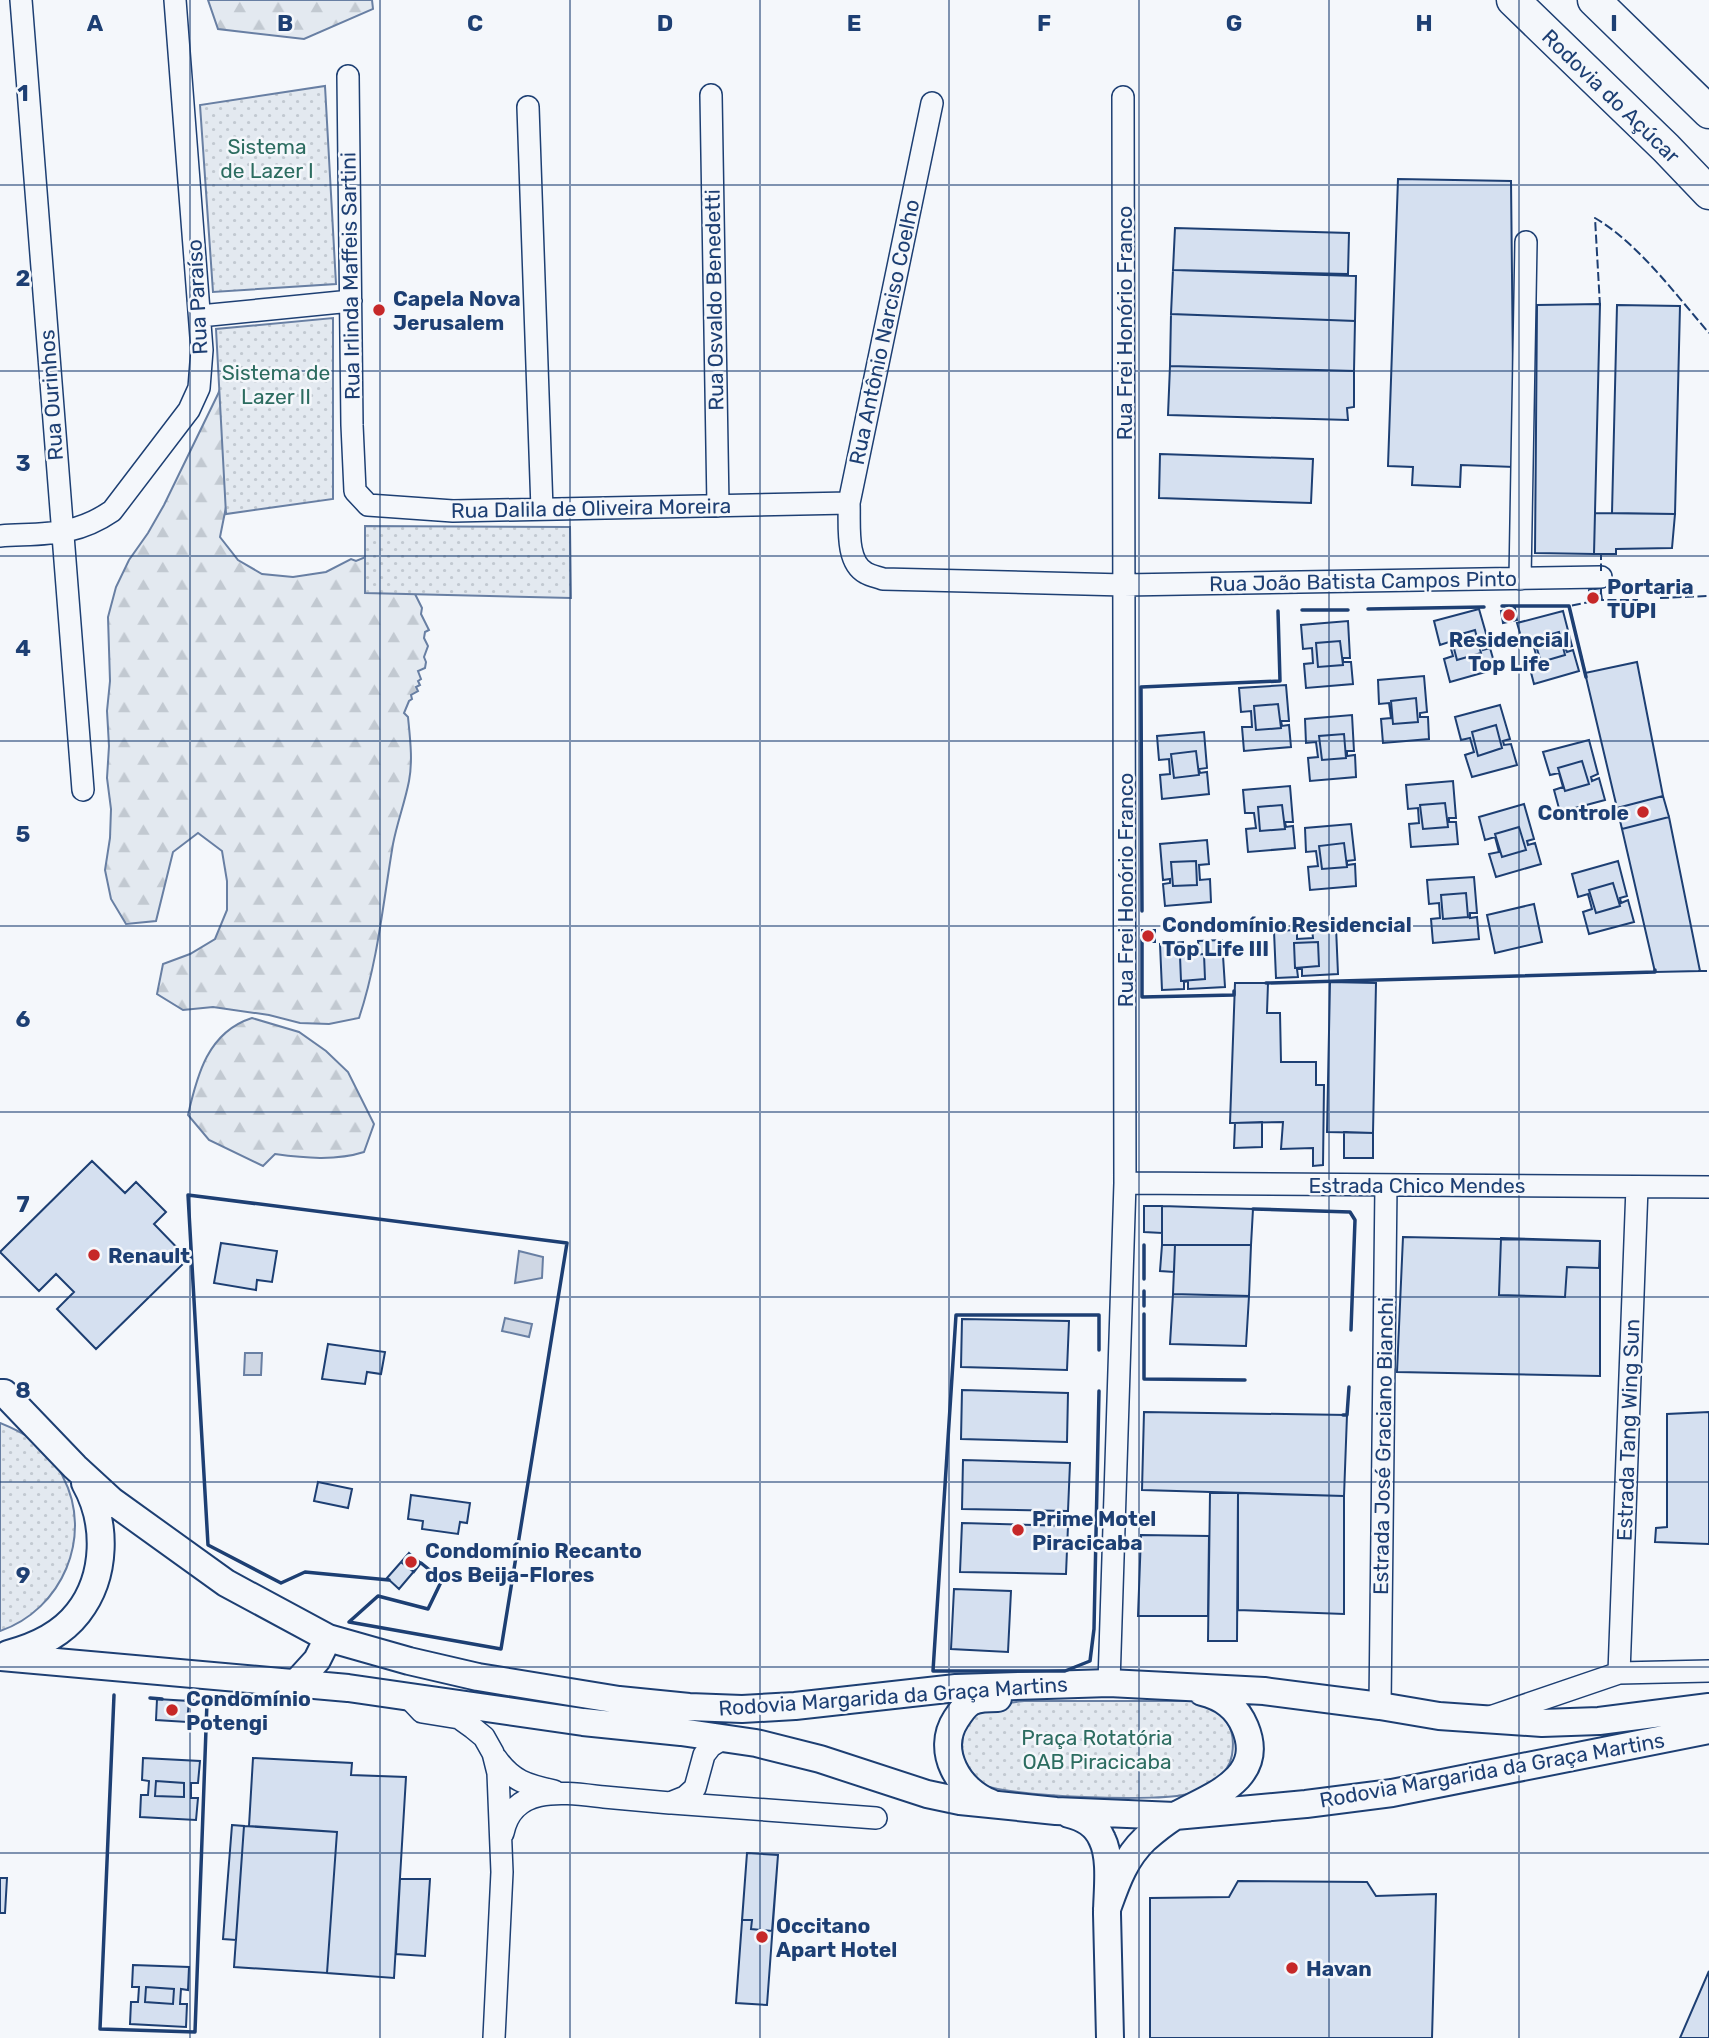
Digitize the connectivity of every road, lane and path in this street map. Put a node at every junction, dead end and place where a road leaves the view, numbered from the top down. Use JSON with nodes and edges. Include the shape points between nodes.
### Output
{"nodes":[{"id":1,"x":21,"y":0,"type":"edge"},
{"id":2,"x":175,"y":0,"type":"edge"},
{"id":3,"x":1513,"y":0,"type":"edge"},
{"id":4,"x":1594,"y":0,"type":"edge"},
{"id":5,"x":348,"y":76,"type":"dead end"},
{"id":6,"x":711,"y":95,"type":"dead end"},
{"id":7,"x":1123,"y":97,"type":"dead end"},
{"id":8,"x":932,"y":103,"type":"dead end"},
{"id":9,"x":528,"y":107,"type":"dead end"},
{"id":10,"x":1709,"y":112,"type":"edge"},
{"id":11,"x":1709,"y":193,"type":"edge"},
{"id":12,"x":1526,"y":242,"type":"dead end"},
{"id":13,"x":351,"y":301,"type":"junction"},
{"id":14,"x":200,"y":316,"type":"junction"},
{"id":15,"x":354,"y":475,"type":"joint"},
{"id":16,"x":849,"y":503,"type":"junction"},
{"id":17,"x":718,"y":506,"type":"junction"},
{"id":18,"x":542,"y":509,"type":"junction"},
{"id":19,"x":62,"y":532,"type":"junction"},
{"id":20,"x":0,"y":536,"type":"edge"},
{"id":21,"x":855,"y":563,"type":"joint"},
{"id":22,"x":1601,"y":577,"type":"dead end"},
{"id":23,"x":1520,"y":579,"type":"junction"},
{"id":24,"x":1124,"y":585,"type":"junction"},
{"id":25,"x":83,"y":790,"type":"dead end"},
{"id":26,"x":1125,"y":1183,"type":"junction"},
{"id":27,"x":1386,"y":1185,"type":"junction"},
{"id":28,"x":1637,"y":1187,"type":"junction"},
{"id":29,"x":1709,"y":1187,"type":"edge"},
{"id":30,"x":1,"y":1391,"type":"edge"},
{"id":31,"x":75,"y":1467,"type":"junction"},
{"id":32,"x":328,"y":1638,"type":"junction"},
{"id":33,"x":0,"y":1657,"type":"edge"},
{"id":34,"x":1709,"y":1671,"type":"edge"},
{"id":35,"x":1619,"y":1673,"type":"junction"},
{"id":36,"x":296,"y":1682,"type":"junction"},
{"id":37,"x":1109,"y":1683,"type":"junction"},
{"id":38,"x":1047,"y":1686,"type":"junction"},
{"id":39,"x":1179,"y":1687,"type":"junction"},
{"id":40,"x":406,"y":1695,"type":"junction"},
{"id":41,"x":1380,"y":1706,"type":"junction"},
{"id":42,"x":1709,"y":1707,"type":"edge"},
{"id":43,"x":1482,"y":1720,"type":"junction"},
{"id":44,"x":1709,"y":1730,"type":"edge"},
{"id":45,"x":724,"y":1738,"type":"junction"},
{"id":46,"x":493,"y":1753,"type":"junction"},
{"id":47,"x":699,"y":1776,"type":"junction"},
{"id":48,"x":565,"y":1793,"type":"junction"},
{"id":49,"x":670,"y":1803,"type":"junction"},
{"id":50,"x":995,"y":1805,"type":"junction"},
{"id":51,"x":736,"y":1807,"type":"junction"},
{"id":52,"x":1056,"y":1811,"type":"junction"},
{"id":53,"x":1175,"y":1816,"type":"junction"},
{"id":54,"x":876,"y":1818,"type":"dead end"},
{"id":55,"x":502,"y":1845,"type":"junction"},
{"id":56,"x":1107,"y":1909,"type":"junction"},
{"id":57,"x":494,"y":2038,"type":"edge"},
{"id":58,"x":1110,"y":2038,"type":"edge"}],
"edges":[{"from":1,"to":19,"type":"street","name":"Rua Ourinhos"},
{"from":2,"to":14,"type":"street","name":"Rua Paraíso"},
{"from":3,"to":11,"type":"highway","name":"Rodovia do Açúcar"},
{"from":4,"to":10,"type":"highway"},
{"from":5,"to":13,"type":"street","name":"Rua Irlinda Maffeis Sartini"},
{"from":6,"to":17,"type":"street","name":"Rua Osvaldo Benedetti"},
{"from":7,"to":24,"type":"street","name":"Rua Frei Honório Franco"},
{"from":8,"to":16,"type":"street","name":"Rua Antônio Narciso Coelho"},
{"from":9,"to":18,"type":"street"},
{"from":12,"to":23,"type":"street"},
{"from":13,"to":14,"type":"street"},
{"from":13,"to":15,"type":"street","name":"Rua Irlinda Maffeis Sartini"},
{"from":14,"to":19,"type":"street","name":"Rua Paraíso","via":[[199,388],[189,410],[112,511],[95,522]]},
{"from":15,"to":18,"type":"street","name":"Rua Dalila de Oliveira Moreira","via":[[355,491],[368,505],[453,511]]},
{"from":16,"to":17,"type":"street","name":"Rua Dalila de Oliveira Moreira"},
{"from":16,"to":21,"type":"street","name":"Rua Antônio Narciso Coelho"},
{"from":17,"to":18,"type":"street","name":"Rua Dalila de Oliveira Moreira"},
{"from":19,"to":20,"type":"street","name":"Rua Paraíso"},
{"from":19,"to":25,"type":"street","name":"Rua Ourinhos"},
{"from":21,"to":24,"type":"street","name":"Rua João Batista Campos Pinto","via":[[865,573],[883,579]]},
{"from":22,"to":23,"type":"street","name":"Rua João Batista Campos Pinto"},
{"from":23,"to":24,"type":"street","name":"Rua João Batista Campos Pinto"},
{"from":24,"to":26,"type":"street","name":"Rua Frei Honório Franco"},
{"from":26,"to":27,"type":"street","name":"Estrada Chico Mendes"},
{"from":26,"to":37,"type":"street","name":"Rua Frei Honório Franco"},
{"from":27,"to":28,"type":"street","name":"Estrada Chico Mendes"},
{"from":27,"to":41,"type":"street","name":"Estrada José Graciano Bianchi"},
{"from":28,"to":29,"type":"street","name":"Estrada Chico Mendes"},
{"from":28,"to":35,"type":"street","name":"Estrada Tang Wing Sun"},
{"from":30,"to":31,"type":"main road","name":"Rodovia Margarida da Graça Martins"},
{"from":31,"to":32,"type":"main road","name":"Rodovia Margarida da Graça Martins","via":[[123,1509],[226,1583]]},
{"from":31,"to":33,"type":"main road","via":[[99,1513],[102,1532],[94,1582],[78,1613],[66,1625],[30,1648]]},
{"from":32,"to":36,"type":"main road","via":[[317,1660]]},
{"from":32,"to":38,"type":"main road","name":"Rodovia Margarida da Graça Martins","via":[[478,1677],[689,1707],[795,1706],[956,1688]]},
{"from":33,"to":36,"type":"main road","name":"Rodovia Margarida da Graça Martins"},
{"from":34,"to":35,"type":"street"},
{"from":35,"to":43,"type":"street"},
{"from":36,"to":40,"type":"main road","name":"Rodovia Margarida da Graça Martins"},
{"from":37,"to":38,"type":"main road","name":"Rodovia Margarida da Graça Martins"},
{"from":37,"to":39,"type":"main road","name":"Rodovia Margarida da Graça Martins"},
{"from":38,"to":50,"type":"main road","via":[[1023,1696],[971,1702],[953,1724],[949,1752],[961,1784]]},
{"from":39,"to":41,"type":"main road","name":"Rodovia Margarida da Graça Martins","via":[[1264,1691]]},
{"from":39,"to":53,"type":"main road","via":[[1224,1699],[1238,1713],[1250,1744],[1241,1774],[1230,1786]]},
{"from":40,"to":45,"type":"main road","name":"Rodovia Margarida da Graça Martins"},
{"from":40,"to":46,"type":"street","via":[[422,1712],[459,1718],[484,1737]]},
{"from":41,"to":43,"type":"main road","name":"Rodovia Margarida da Graça Martins"},
{"from":42,"to":43,"type":"main road","name":"Rodovia Margarida da Graça Martins","via":[[1599,1721]]},
{"from":44,"to":53,"type":"main road","name":"Rodovia Margarida da Graça Martins","via":[[1392,1793]]},
{"from":45,"to":47,"type":"street","via":[[704,1755]]},
{"from":45,"to":50,"type":"main road","name":"Rodovia Margarida da Graça Martins","via":[[820,1759],[927,1794]]},
{"from":46,"to":48,"type":"street","via":[[513,1778]]},
{"from":46,"to":55,"type":"street"},
{"from":47,"to":49,"type":"street","via":[[695,1788]]},
{"from":47,"to":51,"type":"street","via":[[710,1793]]},
{"from":48,"to":49,"type":"street"},
{"from":48,"to":55,"type":"street","via":[[541,1794],[516,1807],[505,1822]]},
{"from":49,"to":51,"type":"street"},
{"from":50,"to":52,"type":"main road","name":"Rodovia Margarida da Graça Martins"},
{"from":51,"to":54,"type":"street"},
{"from":52,"to":53,"type":"main road","name":"Rodovia Margarida da Graça Martins"},
{"from":52,"to":56,"type":"main road","via":[[1082,1817],[1103,1839]]},
{"from":53,"to":56,"type":"main road","via":[[1130,1856]]},
{"from":55,"to":57,"type":"street"},
{"from":56,"to":58,"type":"main road"}]}
